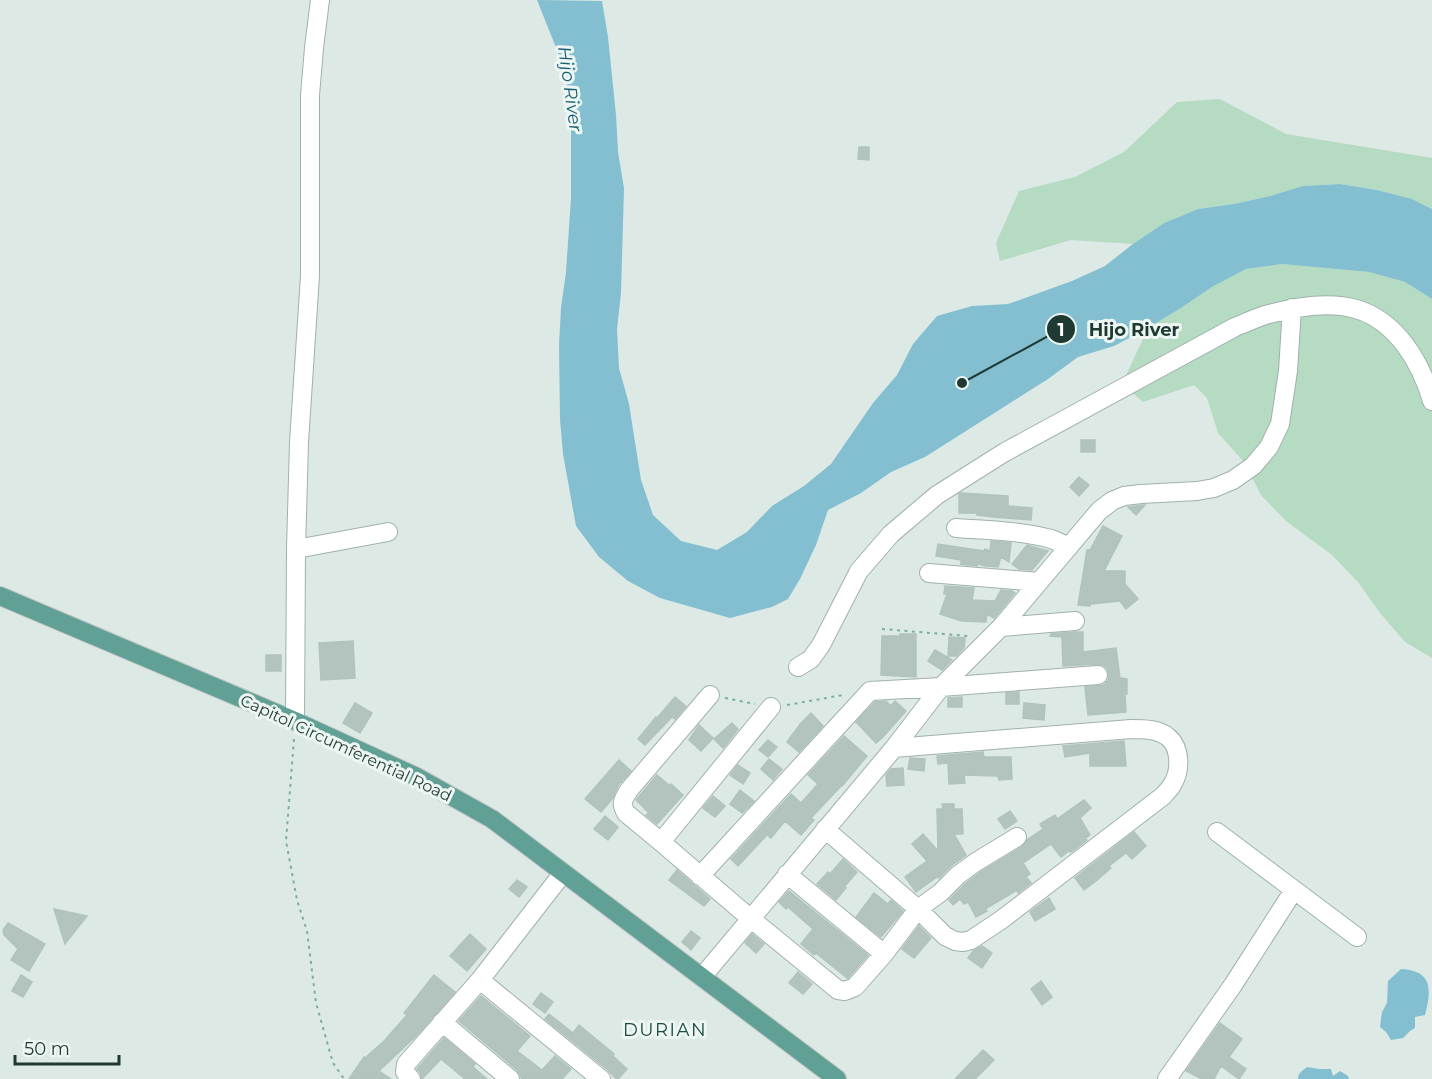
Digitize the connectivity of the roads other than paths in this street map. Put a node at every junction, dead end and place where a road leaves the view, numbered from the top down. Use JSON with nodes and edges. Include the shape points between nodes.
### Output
{"nodes":[{"id":1,"x":320,"y":0,"type":"edge"},
{"id":2,"x":1292,"y":308,"type":"junction"},
{"id":3,"x":1432,"y":401,"type":"edge"},
{"id":4,"x":956,"y":528,"type":"dead end"},
{"id":5,"x":388,"y":532,"type":"dead end"},
{"id":6,"x":1069,"y":547,"type":"junction"},
{"id":7,"x":296,"y":549,"type":"junction"},
{"id":8,"x":928,"y":573,"type":"dead end"},
{"id":9,"x":1039,"y":582,"type":"junction"},
{"id":10,"x":0,"y":596,"type":"edge"},
{"id":11,"x":1075,"y":621,"type":"dead end"},
{"id":12,"x":995,"y":632,"type":"junction"},
{"id":13,"x":798,"y":667,"type":"dead end"},
{"id":14,"x":1098,"y":675,"type":"dead end"},
{"id":15,"x":941,"y":687,"type":"junction"},
{"id":16,"x":710,"y":695,"type":"road end"},
{"id":17,"x":771,"y":707,"type":"road end"},
{"id":18,"x":295,"y":721,"type":"junction"},
{"id":19,"x":894,"y":748,"type":"junction"},
{"id":20,"x":825,"y":829,"type":"junction"},
{"id":21,"x":1216,"y":831,"type":"dead end"},
{"id":22,"x":1017,"y":837,"type":"dead end"},
{"id":23,"x":661,"y":842,"type":"junction"},
{"id":24,"x":563,"y":873,"type":"junction"},
{"id":25,"x":787,"y":874,"type":"junction"},
{"id":26,"x":700,"y":876,"type":"junction"},
{"id":27,"x":1294,"y":890,"type":"junction"},
{"id":28,"x":918,"y":909,"type":"junction"},
{"id":29,"x":750,"y":918,"type":"junction"},
{"id":30,"x":1358,"y":937,"type":"dead end"},
{"id":31,"x":884,"y":954,"type":"junction"},
{"id":32,"x":702,"y":977,"type":"junction"},
{"id":33,"x":480,"y":980,"type":"junction"},
{"id":34,"x":442,"y":1022,"type":"junction"},
{"id":35,"x":411,"y":1079,"type":"edge"},
{"id":36,"x":510,"y":1079,"type":"edge"},
{"id":37,"x":601,"y":1079,"type":"edge"},
{"id":38,"x":837,"y":1079,"type":"edge"},
{"id":39,"x":1167,"y":1079,"type":"edge"}],
"edges":[{"from":1,"to":7,"type":"street","via":[[310,95],[310,276]]},
{"from":2,"to":3,"type":"street","via":[[1337,306],[1356,309],[1375,319],[1411,352]]},
{"from":2,"to":6,"type":"street","via":[[1280,424],[1269,447],[1253,466],[1214,488],[1124,496],[1112,501]]},
{"from":2,"to":13,"type":"street","via":[[1266,314],[1226,332],[1005,452],[937,495],[891,534],[859,572],[821,645],[811,659]]},
{"from":4,"to":6,"type":"street","via":[[1050,539]]},
{"from":5,"to":7,"type":"street"},
{"from":6,"to":9,"type":"street"},
{"from":7,"to":18,"type":"street"},
{"from":8,"to":9,"type":"street"},
{"from":9,"to":12,"type":"street"},
{"from":10,"to":18,"type":"main road","name":"Capitol Circumferential Road"},
{"from":11,"to":12,"type":"street"},
{"from":12,"to":15,"type":"street"},
{"from":14,"to":15,"type":"street"},
{"from":15,"to":19,"type":"street"},
{"from":15,"to":26,"type":"street","via":[[870,691]]},
{"from":16,"to":23,"type":"street","via":[[623,799],[626,813]]},
{"from":17,"to":23,"type":"street"},
{"from":18,"to":24,"type":"main road","name":"Capitol Circumferential Road","via":[[454,797],[492,819]]},
{"from":19,"to":20,"type":"street"},
{"from":19,"to":28,"type":"street","via":[[1144,729],[1167,736],[1179,758],[1177,775],[1163,796],[971,940],[955,941],[945,936]]},
{"from":20,"to":25,"type":"street"},
{"from":20,"to":28,"type":"street"},
{"from":21,"to":27,"type":"street"},
{"from":22,"to":28,"type":"street","via":[[957,875]]},
{"from":23,"to":26,"type":"street"},
{"from":24,"to":32,"type":"main road","name":"Capitol Circumferential Road"},
{"from":24,"to":33,"type":"street"},
{"from":25,"to":29,"type":"street"},
{"from":25,"to":31,"type":"street"},
{"from":26,"to":29,"type":"street"},
{"from":27,"to":30,"type":"street"},
{"from":27,"to":39,"type":"street"},
{"from":28,"to":31,"type":"street"},
{"from":29,"to":31,"type":"street","via":[[838,990],[855,987]]},
{"from":29,"to":32,"type":"street"},
{"from":32,"to":38,"type":"main road","name":"Capitol Circumferential Road"},
{"from":33,"to":34,"type":"street"},
{"from":33,"to":37,"type":"street"},
{"from":34,"to":35,"type":"street","via":[[406,1064],[405,1072]]},
{"from":34,"to":36,"type":"street"}]}
